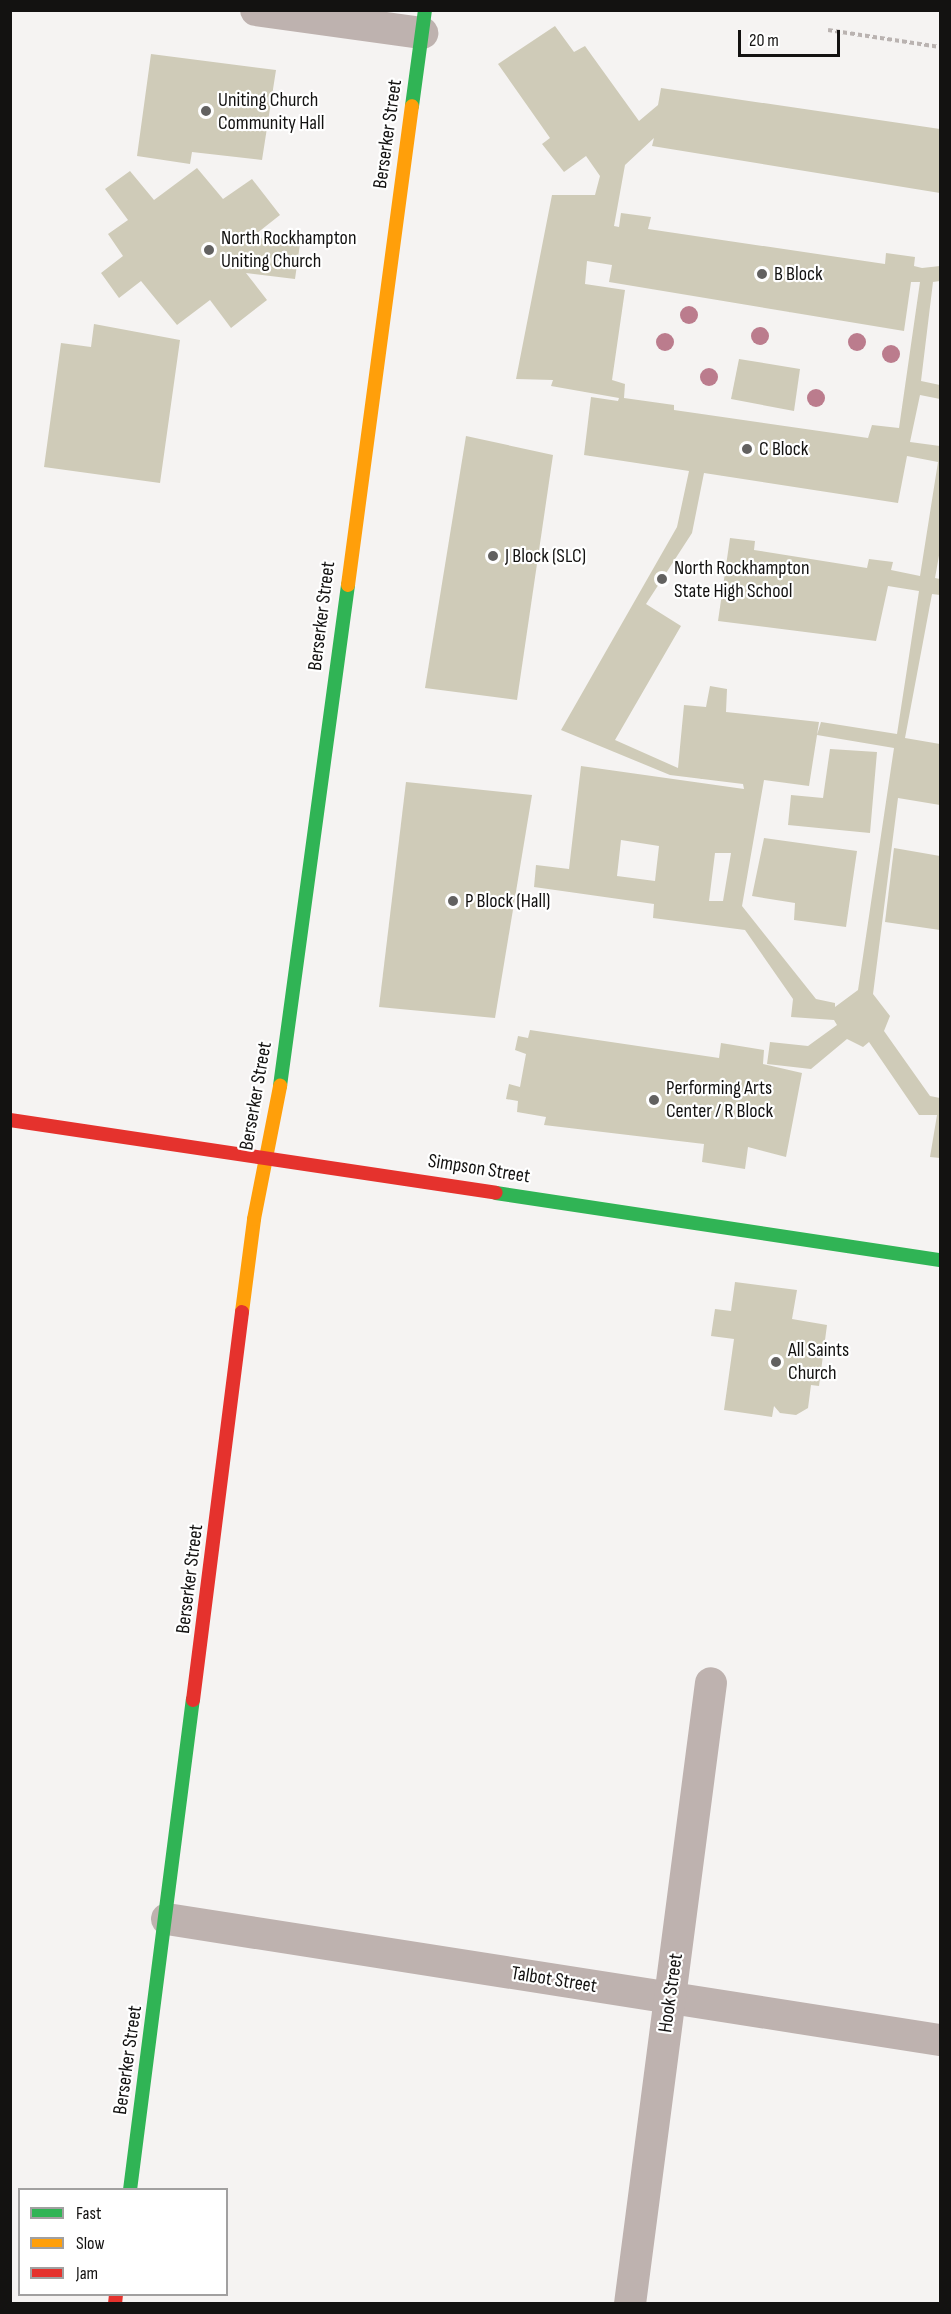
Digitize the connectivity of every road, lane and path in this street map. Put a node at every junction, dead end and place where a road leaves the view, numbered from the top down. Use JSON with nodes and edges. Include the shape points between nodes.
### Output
{"nodes":[{"id":1,"x":256,"y":10,"type":"edge"},
{"id":2,"x":424,"y":22,"type":"edge"},
{"id":3,"x":828,"y":30,"type":"dead end"},
{"id":4,"x":940,"y":47,"type":"edge"},
{"id":5,"x":10,"y":1120,"type":"edge"},
{"id":6,"x":266,"y":1156,"type":"junction"},
{"id":7,"x":940,"y":1260,"type":"edge"},
{"id":8,"x":711,"y":1683,"type":"dead end"},
{"id":9,"x":167,"y":1919,"type":"junction"},
{"id":10,"x":670,"y":1999,"type":"junction"},
{"id":11,"x":940,"y":2040,"type":"edge"},
{"id":12,"x":130,"y":2188,"type":"edge"},
{"id":13,"x":630,"y":2304,"type":"edge"}],
"edges":[{"from":1,"to":2,"type":"street"},
{"from":2,"to":6,"type":"street","name":"Berserker Street","via":[[357,490],[277,1112]]},
{"from":3,"to":4,"type":"path"},
{"from":5,"to":6,"type":"street","name":"Simpson Street"},
{"from":6,"to":7,"type":"street","name":"Simpson Street"},
{"from":6,"to":9,"type":"street","name":"Berserker Street","via":[[254,1219]]},
{"from":8,"to":10,"type":"street","name":"Hook Street"},
{"from":9,"to":10,"type":"street","name":"Talbot Street"},
{"from":9,"to":12,"type":"street","name":"Berserker Street"},
{"from":10,"to":11,"type":"street","name":"Talbot Street"},
{"from":10,"to":13,"type":"street","name":"Hook Street"}]}
